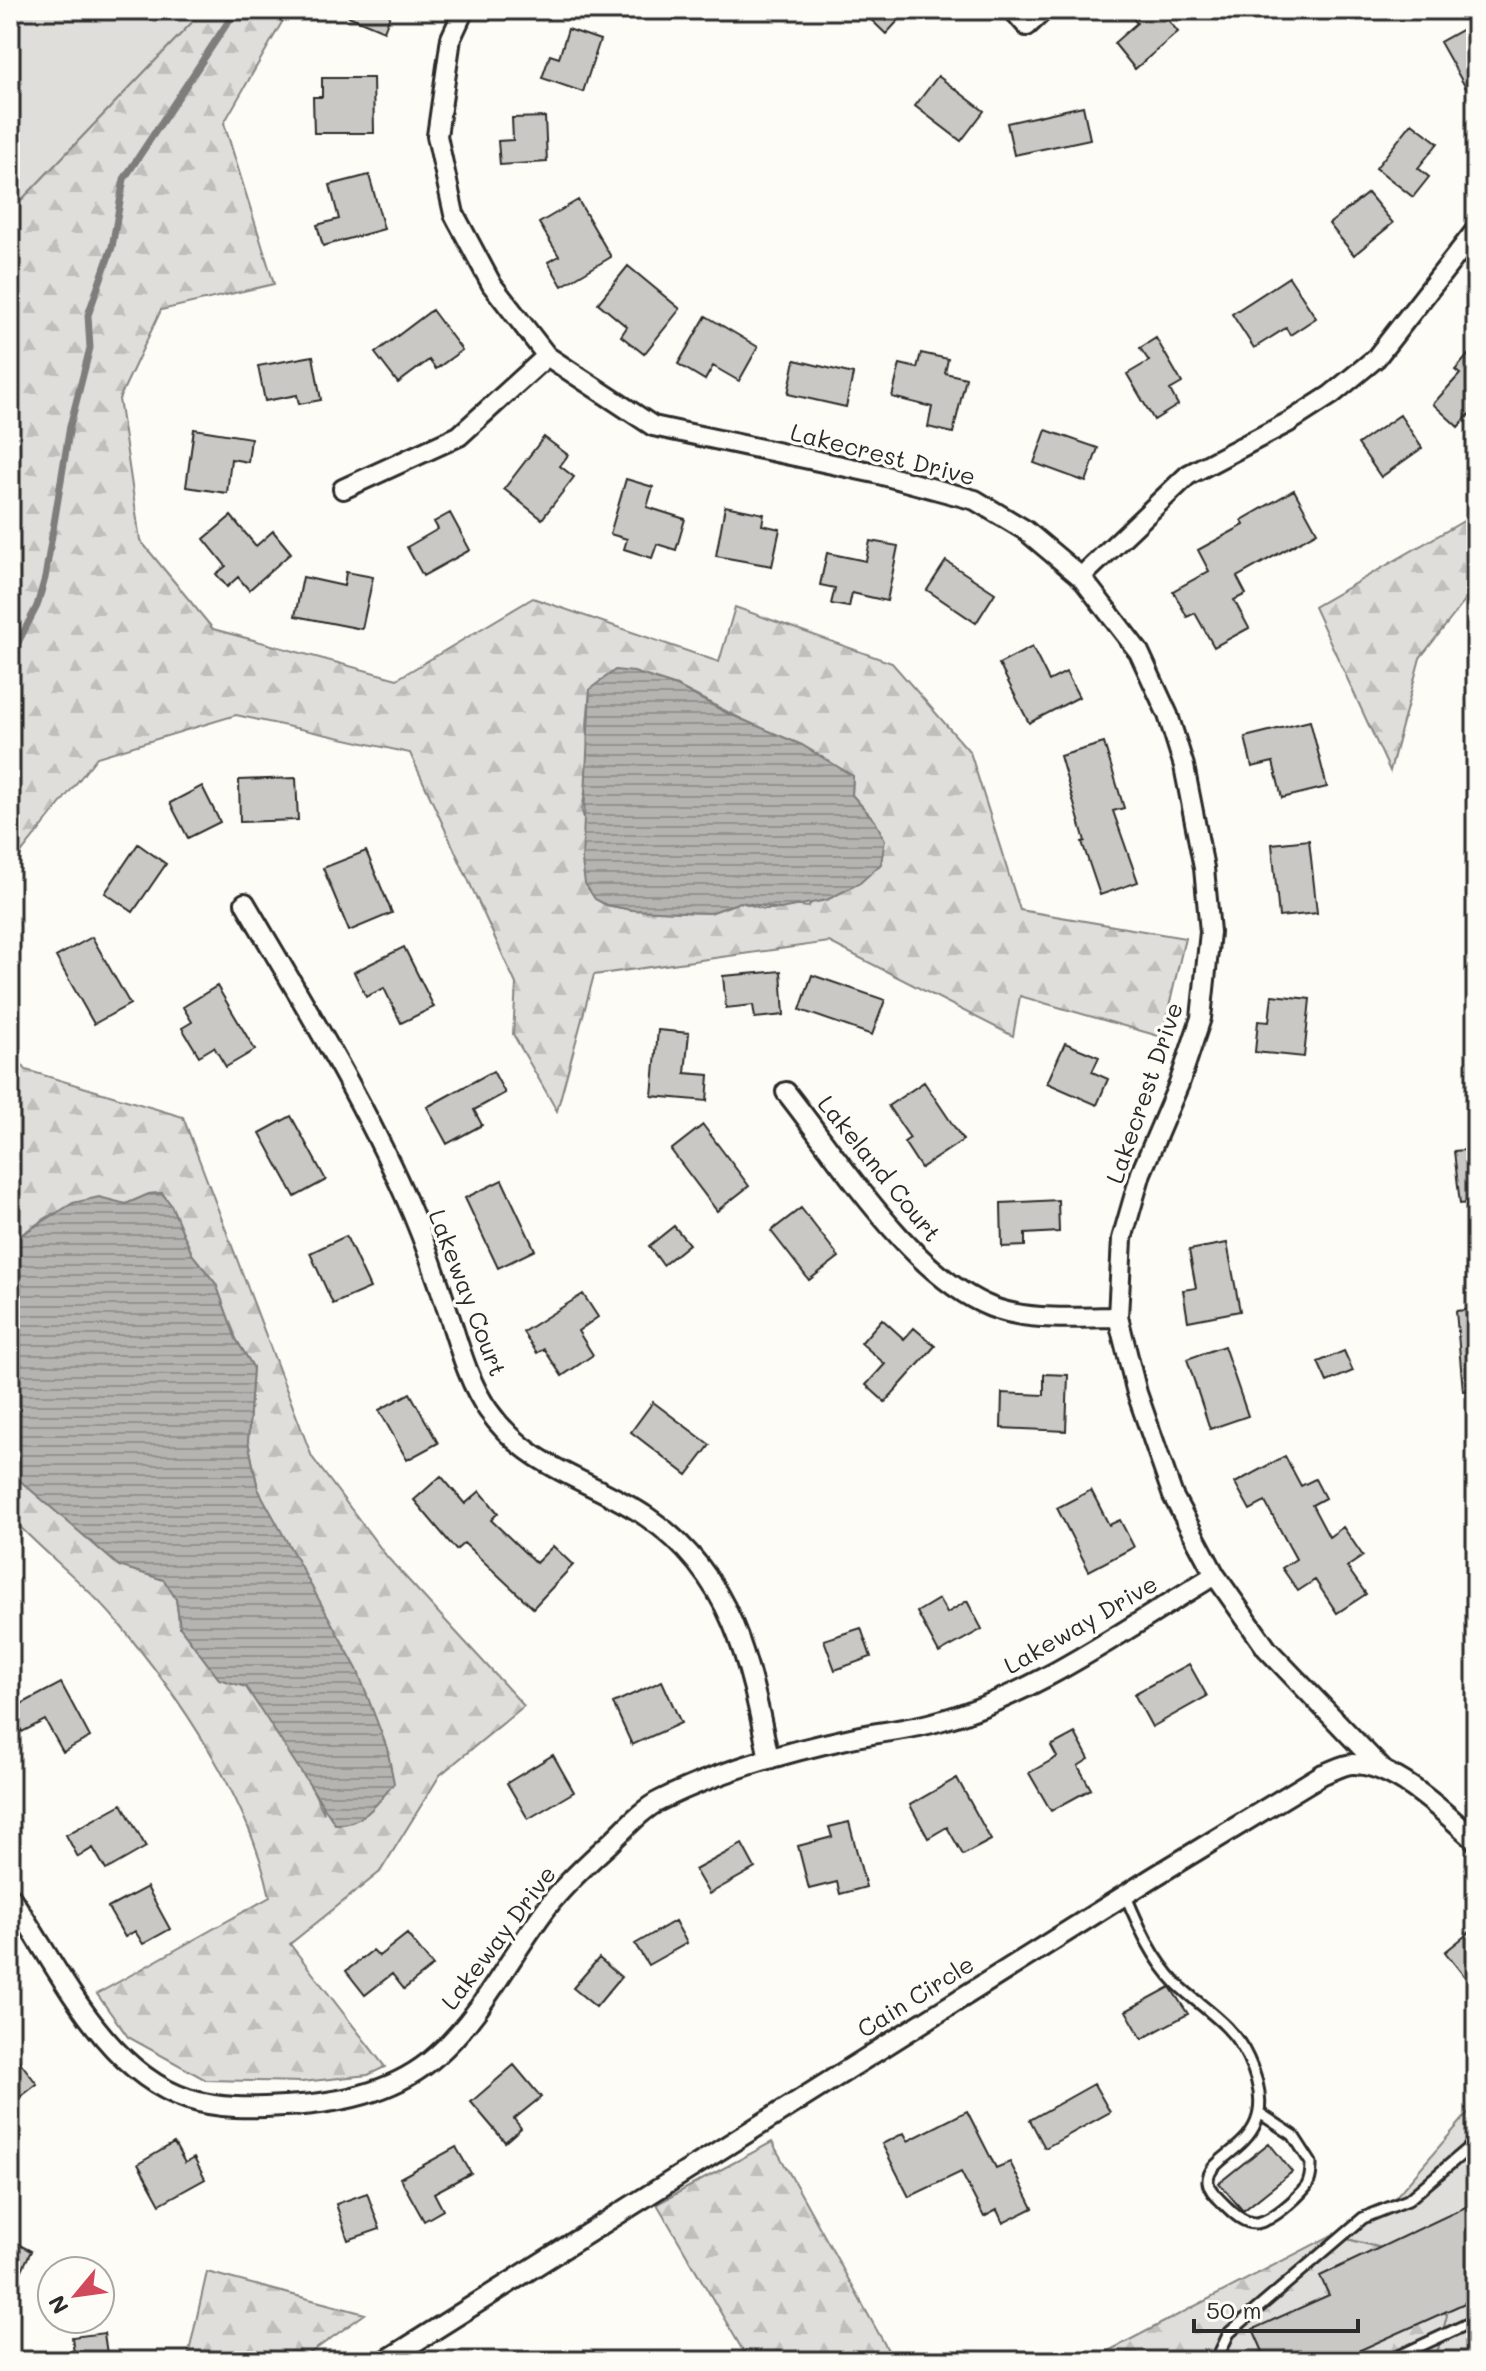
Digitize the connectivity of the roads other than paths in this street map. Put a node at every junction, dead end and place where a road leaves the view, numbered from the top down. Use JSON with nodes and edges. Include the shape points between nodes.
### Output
{"nodes":[{"id":1,"x":464,"y":10,"type":"edge"},
{"id":2,"x":1013,"y":10,"type":"edge"},
{"id":3,"x":1044,"y":10,"type":"edge"},
{"id":4,"x":1476,"y":230,"type":"edge"},
{"id":5,"x":547,"y":356,"type":"junction"},
{"id":6,"x":343,"y":489,"type":"dead end"},
{"id":7,"x":1081,"y":577,"type":"junction"},
{"id":8,"x":245,"y":903,"type":"dead end"},
{"id":9,"x":786,"y":1092,"type":"dead end"},
{"id":10,"x":1118,"y":1317,"type":"junction"},
{"id":11,"x":1215,"y":1575,"type":"junction"},
{"id":12,"x":769,"y":1759,"type":"junction"},
{"id":13,"x":1385,"y":1772,"type":"junction"},
{"id":14,"x":1476,"y":1841,"type":"edge"},
{"id":15,"x":1125,"y":1894,"type":"junction"},
{"id":16,"x":10,"y":1896,"type":"edge"},
{"id":17,"x":1261,"y":2114,"type":"junction"},
{"id":18,"x":1476,"y":2142,"type":"edge"},
{"id":19,"x":1476,"y":2320,"type":"edge"},
{"id":20,"x":385,"y":2361,"type":"edge"},
{"id":21,"x":1224,"y":2361,"type":"edge"},
{"id":22,"x":1388,"y":2361,"type":"edge"}],
"edges":[{"from":1,"to":5,"type":"street","name":"Lakecrest Drive","via":[[451,38],[437,136],[454,214],[492,285]]},
{"from":2,"to":3,"type":"street","via":[[1027,26]]},
{"from":4,"to":7,"type":"street","via":[[1376,358],[1289,422],[1188,475]]},
{"from":5,"to":6,"type":"street","via":[[459,436]]},
{"from":5,"to":7,"type":"street","name":"Lakecrest Drive","via":[[653,426],[975,500],[1025,530]]},
{"from":7,"to":10,"type":"street","name":"Lakecrest Drive","via":[[1139,652],[1168,715],[1204,868],[1210,932],[1201,1018],[1141,1173],[1122,1239]]},
{"from":8,"to":12,"type":"street","name":"Lakeway Court","via":[[355,1092],[399,1184],[486,1409],[546,1464],[648,1517],[693,1558],[733,1617]]},
{"from":9,"to":10,"type":"street","name":"Lakeland Court","via":[[911,1251],[952,1286],[991,1307],[1034,1317]]},
{"from":10,"to":11,"type":"street","name":"Lakecrest Drive","via":[[1137,1393],[1173,1496]]},
{"from":11,"to":12,"type":"street","name":"Lakeway Drive","via":[[992,1702],[933,1723]]},
{"from":11,"to":13,"type":"street","name":"Lakecrest Drive","via":[[1267,1649]]},
{"from":12,"to":16,"type":"street","name":"Lakeway Drive","via":[[656,1802],[598,1853],[553,1900],[471,2017],[437,2056],[373,2092],[314,2105],[237,2108],[189,2099],[153,2083],[112,2051]]},
{"from":13,"to":14,"type":"street","name":"Cain Circle","via":[[1434,1803]]},
{"from":13,"to":15,"type":"street","name":"Cain Circle","via":[[1352,1763],[1323,1774]]},
{"from":15,"to":17,"type":"lane","via":[[1168,1974],[1227,2024],[1240,2042],[1250,2060]]},
{"from":15,"to":20,"type":"street","name":"Cain Circle"},
{"from":17,"to":17,"type":"lane","via":[[1251,2135],[1208,2178],[1209,2187],[1228,2208],[1256,2223],[1268,2220],[1306,2186],[1311,2163],[1293,2135]]},
{"from":18,"to":21,"type":"lane","via":[[1408,2200],[1363,2218],[1229,2333],[1220,2352]]},
{"from":19,"to":22,"type":"lane"}]}
